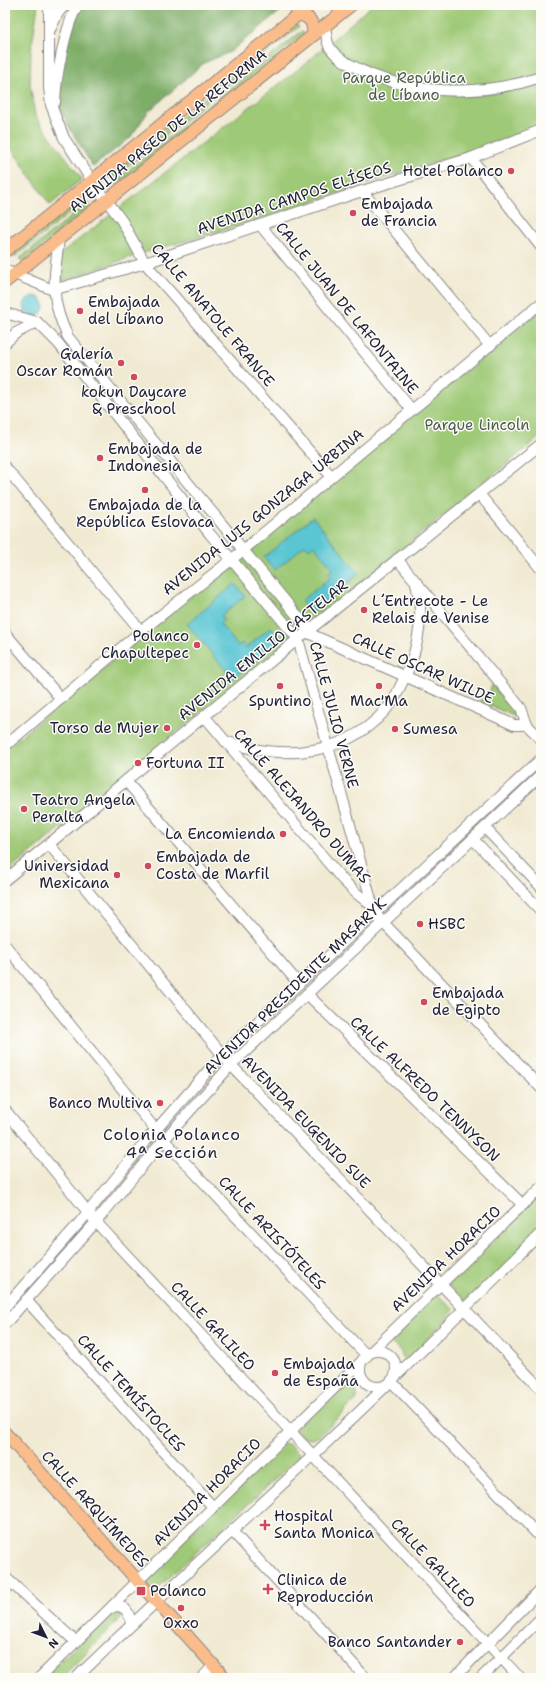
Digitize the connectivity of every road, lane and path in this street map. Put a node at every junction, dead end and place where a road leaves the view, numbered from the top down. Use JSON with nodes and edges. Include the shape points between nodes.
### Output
{"nodes":[{"id":1,"x":49,"y":5,"type":"edge"},
{"id":2,"x":65,"y":5,"type":"edge"},
{"id":3,"x":78,"y":5,"type":"edge"},
{"id":4,"x":310,"y":5,"type":"edge"},
{"id":5,"x":351,"y":5,"type":"edge"},
{"id":6,"x":298,"y":14,"type":"junction"},
{"id":7,"x":325,"y":25,"type":"junction"},
{"id":8,"x":50,"y":32,"type":"junction"},
{"id":9,"x":313,"y":35,"type":"junction"},
{"id":10,"x":541,"y":77,"type":"edge"},
{"id":11,"x":54,"y":114,"type":"junction"},
{"id":12,"x":541,"y":130,"type":"edge"},
{"id":13,"x":471,"y":158,"type":"junction"},
{"id":14,"x":92,"y":181,"type":"junction"},
{"id":15,"x":362,"y":191,"type":"junction"},
{"id":16,"x":107,"y":200,"type":"junction"},
{"id":17,"x":260,"y":225,"type":"junction"},
{"id":18,"x":59,"y":239,"type":"junction"},
{"id":19,"x":541,"y":247,"type":"edge"},
{"id":20,"x":5,"y":251,"type":"edge"},
{"id":21,"x":146,"y":263,"type":"junction"},
{"id":22,"x":11,"y":272,"type":"edge"},
{"id":23,"x":5,"y":282,"type":"edge"},
{"id":24,"x":54,"y":290,"type":"junction"},
{"id":25,"x":541,"y":304,"type":"edge"},
{"id":26,"x":5,"y":312,"type":"edge"},
{"id":27,"x":37,"y":322,"type":"junction"},
{"id":28,"x":5,"y":343,"type":"edge"},
{"id":29,"x":490,"y":346,"type":"junction"},
{"id":30,"x":412,"y":410,"type":"junction"},
{"id":31,"x":541,"y":444,"type":"edge"},
{"id":32,"x":5,"y":467,"type":"edge"},
{"id":33,"x":331,"y":476,"type":"junction"},
{"id":34,"x":480,"y":495,"type":"junction"},
{"id":35,"x":222,"y":524,"type":"junction"},
{"id":36,"x":210,"y":534,"type":"junction"},
{"id":37,"x":243,"y":549,"type":"junction"},
{"id":38,"x":398,"y":559,"type":"junction"},
{"id":39,"x":230,"y":560,"type":"junction"},
{"id":40,"x":541,"y":569,"type":"edge"},
{"id":41,"x":416,"y":582,"type":"junction"},
{"id":42,"x":141,"y":631,"type":"junction"},
{"id":43,"x":5,"y":633,"type":"edge"},
{"id":44,"x":308,"y":633,"type":"junction"},
{"id":45,"x":298,"y":639,"type":"junction"},
{"id":46,"x":405,"y":676,"type":"junction"},
{"id":47,"x":61,"y":700,"type":"junction"},
{"id":48,"x":205,"y":717,"type":"junction"},
{"id":49,"x":527,"y":725,"type":"junction"},
{"id":50,"x":541,"y":739,"type":"edge"},
{"id":51,"x":225,"y":741,"type":"junction"},
{"id":52,"x":5,"y":746,"type":"edge"},
{"id":53,"x":328,"y":746,"type":"junction"},
{"id":54,"x":541,"y":759,"type":"edge"},
{"id":55,"x":541,"y":775,"type":"edge"},
{"id":56,"x":126,"y":781,"type":"junction"},
{"id":57,"x":485,"y":828,"type":"junction"},
{"id":58,"x":473,"y":839,"type":"junction"},
{"id":59,"x":49,"y":844,"type":"junction"},
{"id":60,"x":5,"y":880,"type":"edge"},
{"id":61,"x":541,"y":887,"type":"edge"},
{"id":62,"x":370,"y":904,"type":"junction"},
{"id":63,"x":541,"y":911,"type":"edge"},
{"id":64,"x":375,"y":914,"type":"junction"},
{"id":65,"x":383,"y":923,"type":"junction"},
{"id":66,"x":5,"y":944,"type":"edge"},
{"id":67,"x":299,"y":984,"type":"junction"},
{"id":68,"x":307,"y":994,"type":"junction"},
{"id":69,"x":223,"y":1054,"type":"junction"},
{"id":70,"x":231,"y":1065,"type":"junction"},
{"id":71,"x":541,"y":1088,"type":"edge"},
{"id":72,"x":5,"y":1110,"type":"edge"},
{"id":73,"x":156,"y":1130,"type":"junction"},
{"id":74,"x":164,"y":1140,"type":"junction"},
{"id":75,"x":541,"y":1187,"type":"edge"},
{"id":76,"x":523,"y":1205,"type":"junction"},
{"id":77,"x":88,"y":1213,"type":"junction"},
{"id":78,"x":96,"y":1222,"type":"junction"},
{"id":79,"x":541,"y":1234,"type":"edge"},
{"id":80,"x":441,"y":1285,"type":"junction"},
{"id":81,"x":26,"y":1300,"type":"junction"},
{"id":82,"x":5,"y":1307,"type":"edge"},
{"id":83,"x":464,"y":1309,"type":"junction"},
{"id":84,"x":5,"y":1324,"type":"edge"},
{"id":85,"x":367,"y":1356,"type":"junction"},
{"id":86,"x":390,"y":1381,"type":"junction"},
{"id":87,"x":541,"y":1389,"type":"edge"},
{"id":88,"x":290,"y":1431,"type":"junction"},
{"id":89,"x":5,"y":1433,"type":"edge"},
{"id":90,"x":314,"y":1456,"type":"junction"},
{"id":91,"x":213,"y":1507,"type":"junction"},
{"id":92,"x":232,"y":1531,"type":"junction"},
{"id":93,"x":541,"y":1538,"type":"edge"},
{"id":94,"x":5,"y":1577,"type":"edge"},
{"id":95,"x":138,"y":1582,"type":"junction"},
{"id":96,"x":541,"y":1589,"type":"edge"},
{"id":97,"x":156,"y":1601,"type":"junction"},
{"id":98,"x":111,"y":1608,"type":"junction"},
{"id":99,"x":541,"y":1618,"type":"edge"},
{"id":100,"x":131,"y":1624,"type":"junction"},
{"id":101,"x":76,"y":1642,"type":"junction"},
{"id":102,"x":488,"y":1643,"type":"junction"},
{"id":103,"x":501,"y":1658,"type":"junction"},
{"id":104,"x":214,"y":1665,"type":"junction"},
{"id":105,"x":39,"y":1678,"type":"edge"},
{"id":106,"x":76,"y":1678,"type":"edge"},
{"id":107,"x":202,"y":1678,"type":"edge"},
{"id":108,"x":225,"y":1678,"type":"edge"},
{"id":109,"x":366,"y":1678,"type":"edge"},
{"id":110,"x":454,"y":1678,"type":"edge"},
{"id":111,"x":482,"y":1678,"type":"edge"},
{"id":112,"x":520,"y":1678,"type":"edge"}],
"edges":[{"from":1,"to":8,"type":"street","name":"CALLE ANATOLE FRANCE"},
{"from":2,"to":8,"type":"street","via":[[58,13]]},
{"from":3,"to":11,"type":"street","via":[[70,23],[56,81]]},
{"from":4,"to":6,"type":"main road","name":"AVENIDA PASEO DE LA REFORMA"},
{"from":5,"to":7,"type":"main road","name":"AVENIDA PASEO DE LA REFORMA"},
{"from":6,"to":9,"type":"main road","via":[[311,20],[314,27]]},
{"from":6,"to":14,"type":"main road","name":"AVENIDA PASEO DE LA REFORMA"},
{"from":7,"to":9,"type":"main road","name":"AVENIDA PASEO DE LA REFORMA"},
{"from":7,"to":10,"type":"street","via":[[327,42],[339,57],[366,73],[411,88],[469,90]]},
{"from":8,"to":11,"type":"street","name":"CALLE ANATOLE FRANCE","via":[[48,88]]},
{"from":9,"to":16,"type":"main road","name":"AVENIDA PASEO DE LA REFORMA"},
{"from":11,"to":14,"type":"street","name":"CALLE ANATOLE FRANCE","via":[[64,138]]},
{"from":12,"to":13,"type":"street","name":"AVENIDA CAMPOS ELÍSEOS"},
{"from":13,"to":15,"type":"street","name":"AVENIDA CAMPOS ELÍSEOS"},
{"from":13,"to":19,"type":"street"},
{"from":14,"to":16,"type":"street","name":"CALLE ANATOLE FRANCE"},
{"from":14,"to":20,"type":"main road","name":"AVENIDA PASEO DE LA REFORMA"},
{"from":15,"to":17,"type":"street","name":"AVENIDA CAMPOS ELÍSEOS"},
{"from":15,"to":29,"type":"street"},
{"from":16,"to":18,"type":"main road","name":"AVENIDA PASEO DE LA REFORMA"},
{"from":16,"to":21,"type":"street","name":"CALLE ANATOLE FRANCE"},
{"from":17,"to":21,"type":"street","name":"AVENIDA CAMPOS ELÍSEOS"},
{"from":17,"to":30,"type":"street","name":"CALLE JUAN DE LAFONTAINE"},
{"from":18,"to":22,"type":"main road","name":"AVENIDA PASEO DE LA REFORMA"},
{"from":18,"to":24,"type":"street","name":"CALLE JULIO VERNE"},
{"from":21,"to":24,"type":"street","name":"AVENIDA CAMPOS ELÍSEOS"},
{"from":21,"to":33,"type":"street","name":"CALLE ANATOLE FRANCE"},
{"from":22,"to":23,"type":"main road","name":"AVENIDA PASEO DE LA REFORMA"},
{"from":22,"to":24,"type":"street"},
{"from":24,"to":35,"type":"street","name":"CALLE JULIO VERNE","via":[[59,319],[68,337]]},
{"from":25,"to":29,"type":"street","name":"AVENIDA LUIS GONZAGA URBINA"},
{"from":26,"to":27,"type":"street","name":"CALLE JULIO VERNE"},
{"from":27,"to":28,"type":"street"},
{"from":27,"to":36,"type":"street","name":"CALLE JULIO VERNE","via":[[58,343]]},
{"from":29,"to":30,"type":"street","name":"AVENIDA LUIS GONZAGA URBINA"},
{"from":30,"to":33,"type":"street","name":"AVENIDA LUIS GONZAGA URBINA"},
{"from":31,"to":34,"type":"street","name":"AVENIDA EMILIO CASTELAR"},
{"from":32,"to":42,"type":"street"},
{"from":33,"to":37,"type":"street","name":"AVENIDA LUIS GONZAGA URBINA"},
{"from":34,"to":38,"type":"street","name":"AVENIDA EMILIO CASTELAR"},
{"from":34,"to":40,"type":"street"},
{"from":35,"to":36,"type":"street","via":[[219,534]]},
{"from":35,"to":37,"type":"street","name":"CALLE JULIO VERNE"},
{"from":36,"to":39,"type":"street","name":"CALLE JULIO VERNE"},
{"from":37,"to":39,"type":"street","name":"AVENIDA LUIS GONZAGA URBINA"},
{"from":37,"to":44,"type":"street","name":"CALLE JULIO VERNE","via":[[305,625]]},
{"from":38,"to":41,"type":"street"},
{"from":38,"to":44,"type":"street","name":"AVENIDA EMILIO CASTELAR"},
{"from":39,"to":42,"type":"street","name":"AVENIDA LUIS GONZAGA URBINA"},
{"from":39,"to":45,"type":"street","name":"CALLE JULIO VERNE"},
{"from":41,"to":46,"type":"street","via":[[420,610],[418,637],[411,665]]},
{"from":41,"to":49,"type":"street","via":[[521,708]]},
{"from":42,"to":47,"type":"street","name":"AVENIDA LUIS GONZAGA URBINA"},
{"from":43,"to":47,"type":"street"},
{"from":44,"to":45,"type":"street","name":"AVENIDA EMILIO CASTELAR"},
{"from":44,"to":46,"type":"street","name":"CALLE OSCAR WILDE"},
{"from":45,"to":48,"type":"street","name":"AVENIDA EMILIO CASTELAR"},
{"from":45,"to":53,"type":"street","name":"CALLE JULIO VERNE"},
{"from":46,"to":49,"type":"street","name":"CALLE OSCAR WILDE","via":[[514,725]]},
{"from":46,"to":53,"type":"street","via":[[393,700],[376,720],[351,738]]},
{"from":47,"to":52,"type":"street","name":"AVENIDA LUIS GONZAGA URBINA"},
{"from":48,"to":51,"type":"street","name":"CALLE ALEJANDRO DUMAS"},
{"from":48,"to":56,"type":"street","name":"AVENIDA EMILIO CASTELAR"},
{"from":49,"to":50,"type":"street"},
{"from":51,"to":53,"type":"street","via":[[271,752],[298,753]]},
{"from":51,"to":62,"type":"street","name":"CALLE ALEJANDRO DUMAS","via":[[342,879]]},
{"from":53,"to":62,"type":"street","name":"CALLE JULIO VERNE"},
{"from":54,"to":64,"type":"street","name":"AVENIDA PRESIDENTE MASARYK"},
{"from":55,"to":57,"type":"street","name":"AVENIDA PRESIDENTE MASARYK"},
{"from":56,"to":59,"type":"street","name":"AVENIDA EMILIO CASTELAR"},
{"from":56,"to":67,"type":"street"},
{"from":57,"to":58,"type":"street","name":"AVENIDA PRESIDENTE MASARYK"},
{"from":57,"to":61,"type":"street"},
{"from":58,"to":63,"type":"street"},
{"from":58,"to":65,"type":"street","name":"AVENIDA PRESIDENTE MASARYK"},
{"from":59,"to":60,"type":"street","name":"AVENIDA EMILIO CASTELAR"},
{"from":59,"to":69,"type":"street","name":"AVENIDA EUGENIO SUE"},
{"from":62,"to":64,"type":"street","name":"CALLE ALEJANDRO DUMAS"},
{"from":64,"to":65,"type":"street","name":"CALLE ALEJANDRO DUMAS"},
{"from":64,"to":67,"type":"street","name":"AVENIDA PRESIDENTE MASARYK"},
{"from":65,"to":68,"type":"street","name":"AVENIDA PRESIDENTE MASARYK"},
{"from":65,"to":71,"type":"street","name":"CALLE ALEJANDRO DUMAS"},
{"from":66,"to":73,"type":"street","name":"CALLE ARISTÓTELES"},
{"from":67,"to":69,"type":"street","name":"AVENIDA PRESIDENTE MASARYK"},
{"from":68,"to":70,"type":"street","name":"AVENIDA PRESIDENTE MASARYK"},
{"from":68,"to":76,"type":"street","name":"CALLE ALFREDO TENNYSON"},
{"from":69,"to":70,"type":"street","name":"AVENIDA EUGENIO SUE"},
{"from":69,"to":73,"type":"street","name":"AVENIDA PRESIDENTE MASARYK"},
{"from":70,"to":74,"type":"street","name":"AVENIDA PRESIDENTE MASARYK"},
{"from":70,"to":80,"type":"street","name":"AVENIDA EUGENIO SUE"},
{"from":72,"to":77,"type":"street","name":"CALLE GALILEO"},
{"from":73,"to":74,"type":"street","name":"CALLE ARISTÓTELES"},
{"from":73,"to":77,"type":"street","name":"AVENIDA PRESIDENTE MASARYK"},
{"from":74,"to":78,"type":"street","name":"AVENIDA PRESIDENTE MASARYK"},
{"from":74,"to":85,"type":"street","name":"CALLE ARISTÓTELES"},
{"from":75,"to":76,"type":"street","name":"AVENIDA HORACIO"},
{"from":76,"to":80,"type":"street","name":"AVENIDA HORACIO"},
{"from":77,"to":78,"type":"street","name":"CALLE GALILEO"},
{"from":77,"to":82,"type":"street","name":"AVENIDA PRESIDENTE MASARYK"},
{"from":78,"to":81,"type":"street","name":"AVENIDA PRESIDENTE MASARYK"},
{"from":78,"to":88,"type":"street","name":"CALLE GALILEO"},
{"from":79,"to":83,"type":"street"},
{"from":80,"to":83,"type":"street","name":"AVENIDA EUGENIO SUE"},
{"from":80,"to":85,"type":"street","name":"AVENIDA HORACIO"},
{"from":81,"to":84,"type":"street","name":"AVENIDA PRESIDENTE MASARYK"},
{"from":81,"to":91,"type":"street","name":"CALLE TEMÍSTOCLES"},
{"from":83,"to":86,"type":"street"},
{"from":83,"to":87,"type":"street","name":"AVENIDA EUGENIO SUE"},
{"from":85,"to":86,"type":"street","via":[[384,1353],[390,1356],[396,1365]]},
{"from":85,"to":86,"type":"street","via":[[361,1374],[368,1384],[380,1388]]},
{"from":85,"to":88,"type":"street","name":"AVENIDA HORACIO"},
{"from":86,"to":90,"type":"street"},
{"from":86,"to":93,"type":"street"},
{"from":88,"to":90,"type":"street","name":"CALLE GALILEO"},
{"from":88,"to":91,"type":"street","name":"AVENIDA HORACIO"},
{"from":89,"to":95,"type":"main road","name":"CALLE ARQUÍMEDES"},
{"from":90,"to":92,"type":"street"},
{"from":90,"to":102,"type":"street","name":"CALLE GALILEO"},
{"from":91,"to":95,"type":"street","name":"AVENIDA HORACIO"},
{"from":92,"to":97,"type":"street"},
{"from":92,"to":109,"type":"street"},
{"from":94,"to":101,"type":"street"},
{"from":95,"to":97,"type":"main road","name":"CALLE ARQUÍMEDES"},
{"from":95,"to":98,"type":"street","name":"AVENIDA HORACIO"},
{"from":96,"to":102,"type":"street"},
{"from":97,"to":100,"type":"street"},
{"from":97,"to":104,"type":"main road","name":"CALLE ARQUÍMEDES"},
{"from":98,"to":100,"type":"street","via":[[126,1608]]},
{"from":98,"to":101,"type":"street","name":"AVENIDA HORACIO"},
{"from":99,"to":103,"type":"street"},
{"from":100,"to":106,"type":"street"},
{"from":101,"to":105,"type":"street","name":"AVENIDA HORACIO"},
{"from":102,"to":103,"type":"street","name":"CALLE GALILEO"},
{"from":102,"to":110,"type":"street"},
{"from":103,"to":111,"type":"street"},
{"from":103,"to":112,"type":"street","name":"CALLE GALILEO"},
{"from":104,"to":107,"type":"street"},
{"from":104,"to":108,"type":"main road","name":"CALLE ARQUÍMEDES"}]}
